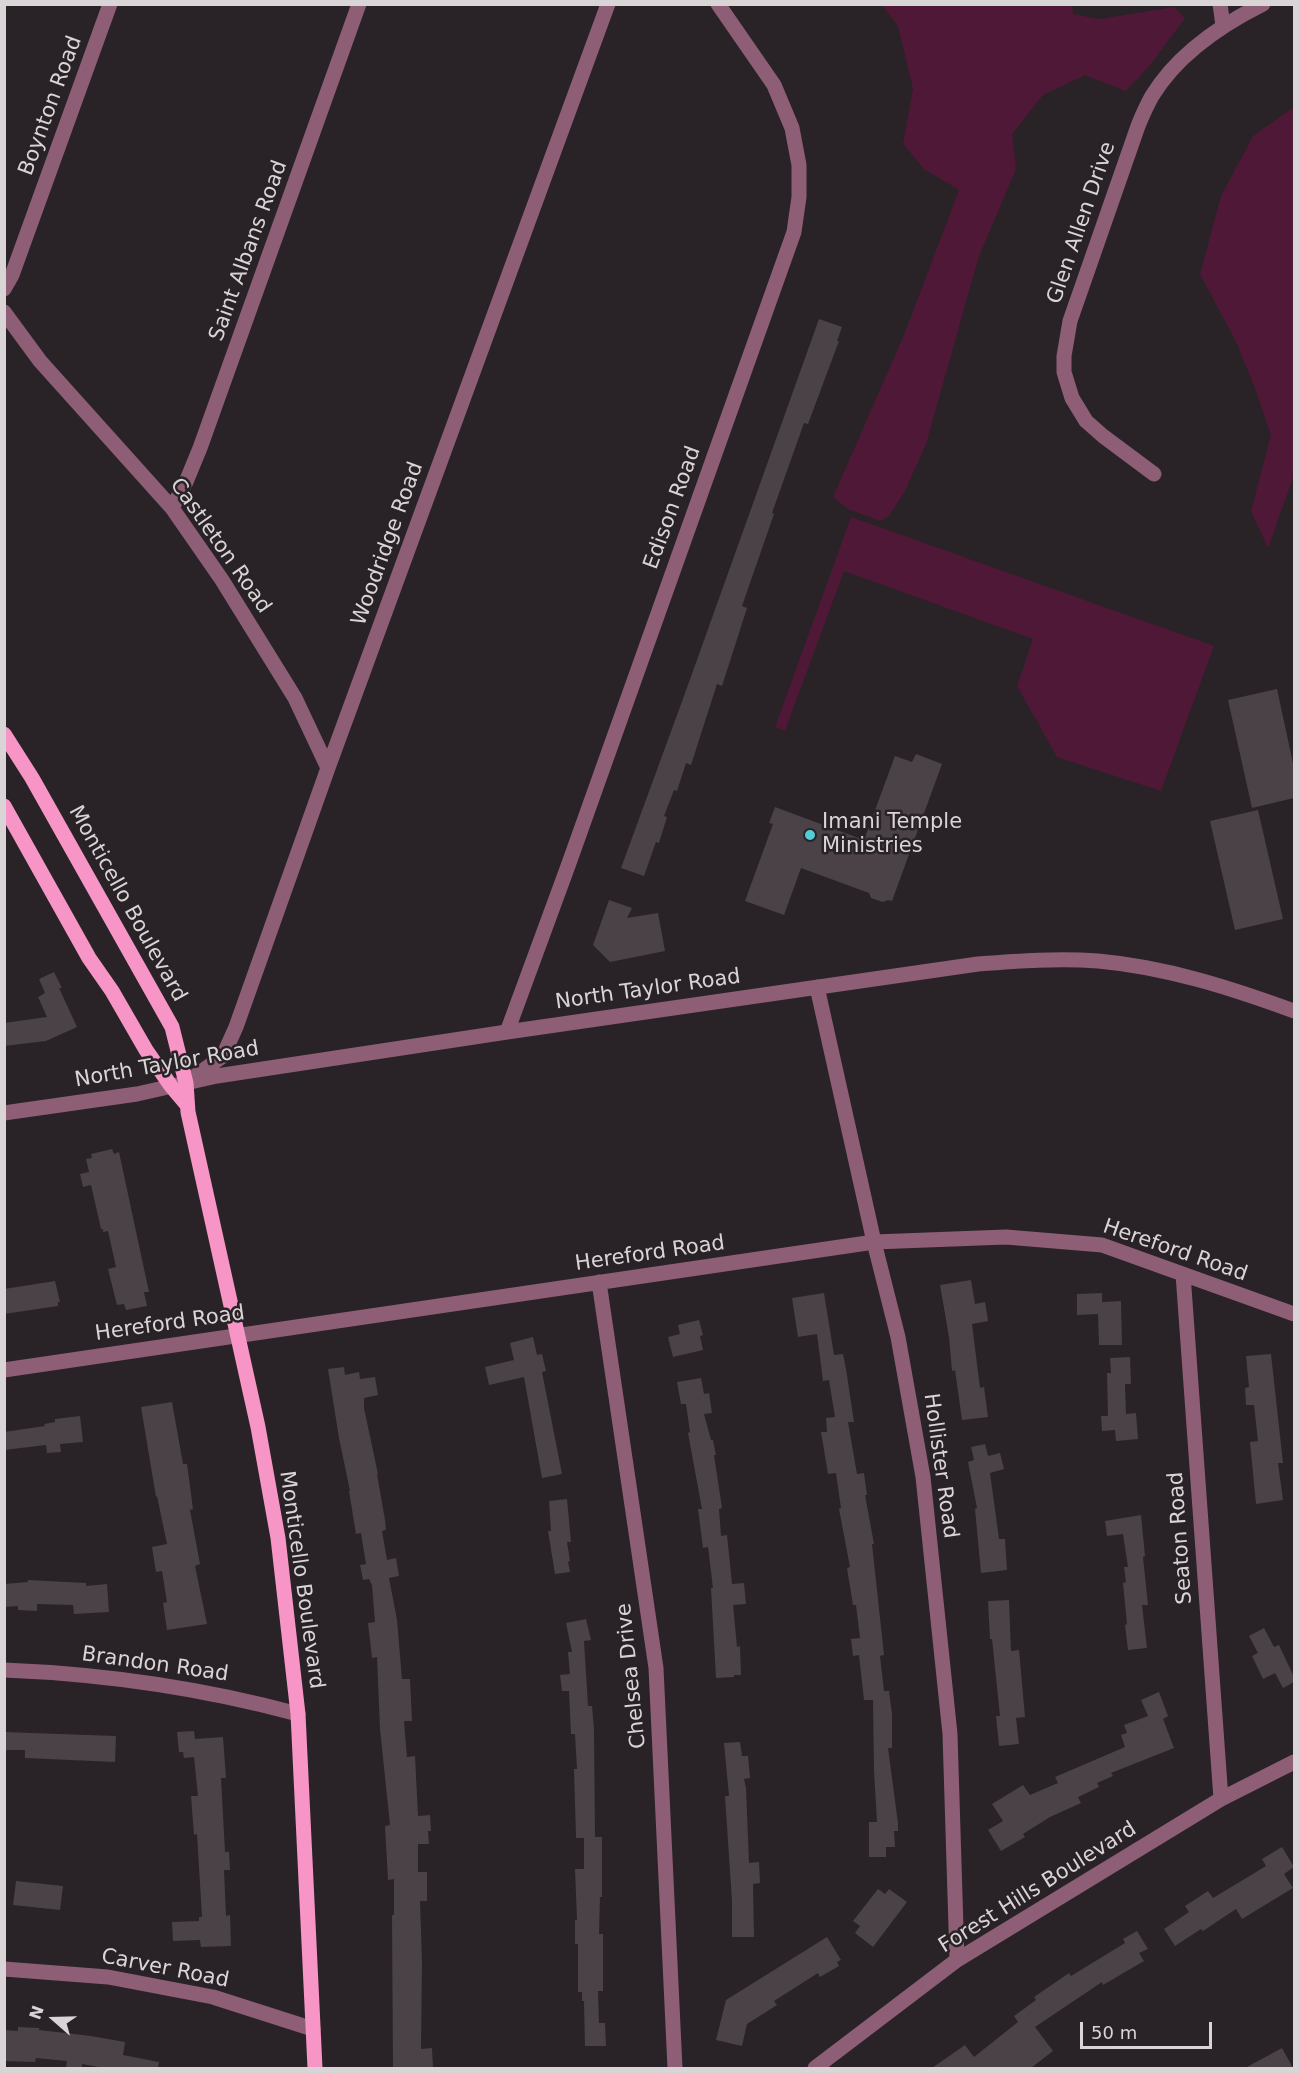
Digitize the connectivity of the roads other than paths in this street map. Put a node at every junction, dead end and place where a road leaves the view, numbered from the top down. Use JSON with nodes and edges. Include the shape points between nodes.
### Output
{"nodes":[{"id":1,"x":111,"y":4,"type":"edge"},
{"id":2,"x":359,"y":4,"type":"edge"},
{"id":3,"x":608,"y":4,"type":"edge"},
{"id":4,"x":718,"y":4,"type":"edge"},
{"id":5,"x":1220,"y":4,"type":"edge"},
{"id":6,"x":1263,"y":4,"type":"edge"},
{"id":7,"x":1223,"y":26,"type":"junction"},
{"id":8,"x":4,"y":290,"type":"edge"},
{"id":9,"x":4,"y":312,"type":"edge"},
{"id":10,"x":1154,"y":474,"type":"dead end"},
{"id":11,"x":172,"y":508,"type":"junction"},
{"id":12,"x":4,"y":734,"type":"edge"},
{"id":13,"x":328,"y":768,"type":"junction"},
{"id":14,"x":4,"y":806,"type":"edge"},
{"id":15,"x":817,"y":987,"type":"junction"},
{"id":16,"x":1294,"y":1011,"type":"edge"},
{"id":17,"x":507,"y":1032,"type":"junction"},
{"id":18,"x":186,"y":1083,"type":"junction"},
{"id":19,"x":171,"y":1086,"type":"junction"},
{"id":20,"x":187,"y":1105,"type":"junction"},
{"id":21,"x":4,"y":1113,"type":"edge"},
{"id":22,"x":874,"y":1242,"type":"junction"},
{"id":23,"x":1183,"y":1274,"type":"junction"},
{"id":24,"x":599,"y":1282,"type":"junction"},
{"id":25,"x":1294,"y":1314,"type":"edge"},
{"id":26,"x":237,"y":1335,"type":"junction"},
{"id":27,"x":4,"y":1370,"type":"edge"},
{"id":28,"x":4,"y":1670,"type":"edge"},
{"id":29,"x":298,"y":1714,"type":"junction"},
{"id":30,"x":1294,"y":1762,"type":"edge"},
{"id":31,"x":1221,"y":1799,"type":"junction"},
{"id":32,"x":957,"y":1960,"type":"junction"},
{"id":33,"x":4,"y":1969,"type":"edge"},
{"id":34,"x":313,"y":2030,"type":"junction"},
{"id":35,"x":315,"y":2068,"type":"edge"},
{"id":36,"x":675,"y":2068,"type":"edge"},
{"id":37,"x":815,"y":2068,"type":"edge"}],
"edges":[{"from":1,"to":8,"type":"street","name":"Boynton Road"},
{"from":2,"to":11,"type":"street","name":"Saint Albans Road","via":[[200,448]]},
{"from":3,"to":13,"type":"street","name":"Woodridge Road"},
{"from":4,"to":17,"type":"street","name":"Edison Road","via":[[774,86],[792,129],[799,165],[794,232]]},
{"from":5,"to":7,"type":"street"},
{"from":6,"to":7,"type":"street","name":"Glen Allen Drive"},
{"from":7,"to":10,"type":"street","name":"Glen Allen Drive","via":[[1171,72],[1152,96],[1070,321],[1064,356],[1072,398],[1086,421]]},
{"from":9,"to":11,"type":"street","name":"Castleton Road","via":[[40,361]]},
{"from":11,"to":13,"type":"street","name":"Castleton Road","via":[[295,698]]},
{"from":12,"to":18,"type":"main road","name":"Monticello Boulevard","via":[[172,1027]]},
{"from":13,"to":18,"type":"street","name":"Woodridge Road","via":[[223,1056]]},
{"from":14,"to":19,"type":"main road","name":"Monticello Boulevard","via":[[89,958]]},
{"from":15,"to":16,"type":"street","name":"North Taylor Road","via":[[978,964],[1048,959],[1096,961],[1186,976]]},
{"from":15,"to":17,"type":"street","name":"North Taylor Road"},
{"from":15,"to":22,"type":"street","name":"Hollister Road"},
{"from":17,"to":18,"type":"street","name":"North Taylor Road"},
{"from":18,"to":19,"type":"street","name":"North Taylor Road"},
{"from":18,"to":20,"type":"main road","name":"Monticello Boulevard"},
{"from":19,"to":20,"type":"main road","name":"Monticello Boulevard"},
{"from":19,"to":21,"type":"street","name":"North Taylor Road"},
{"from":20,"to":26,"type":"main road","name":"Monticello Boulevard"},
{"from":22,"to":23,"type":"street","name":"Hereford Road","via":[[1006,1237],[1102,1245]]},
{"from":22,"to":24,"type":"street","name":"Hereford Road"},
{"from":22,"to":32,"type":"street","name":"Hollister Road","via":[[898,1337],[923,1477],[950,1734]]},
{"from":23,"to":25,"type":"street","name":"Hereford Road"},
{"from":23,"to":31,"type":"street","name":"Seaton Road"},
{"from":24,"to":26,"type":"street","name":"Hereford Road"},
{"from":24,"to":36,"type":"street","name":"Chelsea Drive","via":[[656,1668]]},
{"from":26,"to":27,"type":"street","name":"Hereford Road"},
{"from":26,"to":29,"type":"main road","name":"Monticello Boulevard","via":[[278,1538]]},
{"from":28,"to":29,"type":"street","name":"Brandon Road","via":[[163,1685]]},
{"from":29,"to":34,"type":"main road","name":"Monticello Boulevard"},
{"from":30,"to":31,"type":"street","name":"Forest Hills Boulevard"},
{"from":31,"to":32,"type":"street","name":"Forest Hills Boulevard"},
{"from":32,"to":37,"type":"street","name":"Forest Hills Boulevard"},
{"from":33,"to":34,"type":"street","name":"Carver Road","via":[[108,1977],[213,1997]]},
{"from":34,"to":35,"type":"main road","name":"Monticello Boulevard"}]}
